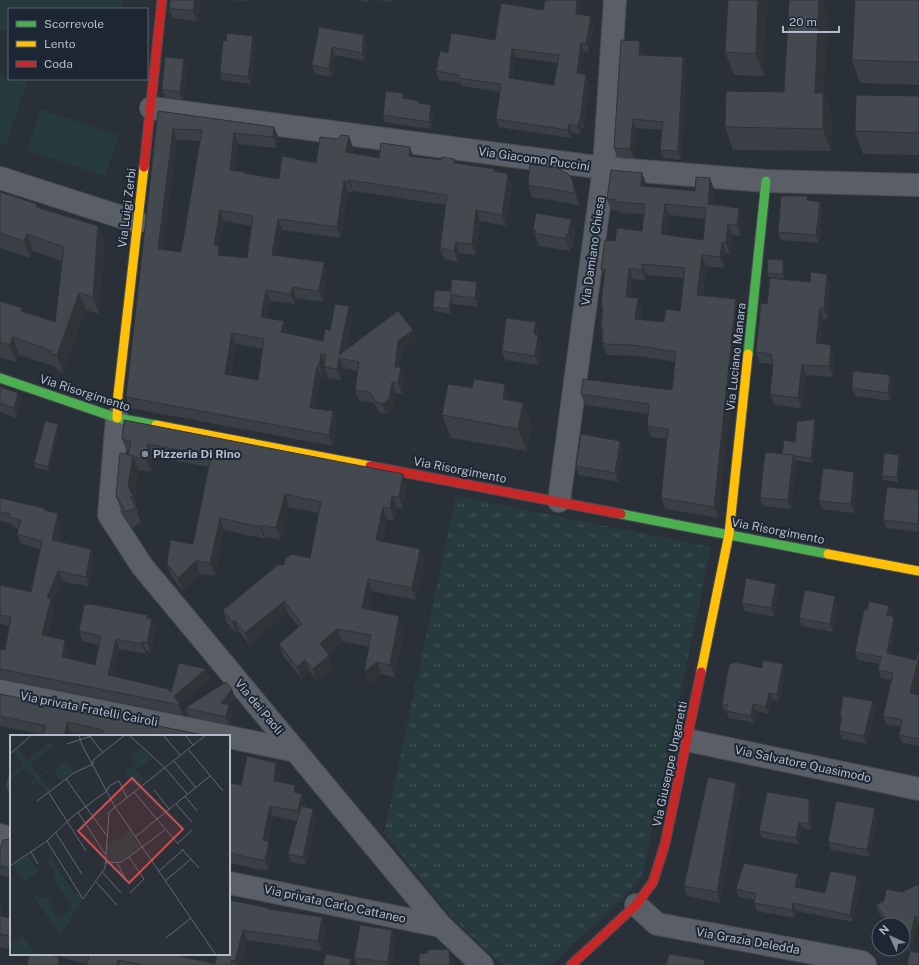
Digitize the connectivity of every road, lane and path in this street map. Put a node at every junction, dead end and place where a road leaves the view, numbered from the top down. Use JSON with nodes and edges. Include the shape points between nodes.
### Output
{"nodes":[{"id":1,"x":162,"y":0,"type":"edge"},
{"id":2,"x":615,"y":0,"type":"edge"},
{"id":3,"x":151,"y":108,"type":"junction"},
{"id":4,"x":604,"y":168,"type":"junction"},
{"id":5,"x":0,"y":178,"type":"edge"},
{"id":6,"x":766,"y":181,"type":"junction"},
{"id":7,"x":919,"y":185,"type":"edge"},
{"id":8,"x":137,"y":222,"type":"junction"},
{"id":9,"x":0,"y":378,"type":"edge"},
{"id":10,"x":117,"y":418,"type":"junction"},
{"id":11,"x":558,"y":501,"type":"junction"},
{"id":12,"x":729,"y":534,"type":"junction"},
{"id":13,"x":919,"y":570,"type":"edge"},
{"id":14,"x":0,"y":690,"type":"edge"},
{"id":15,"x":219,"y":735,"type":"edge"},
{"id":16,"x":230,"y":737,"type":"edge"},
{"id":17,"x":687,"y":740,"type":"junction"},
{"id":18,"x":296,"y":751,"type":"junction"},
{"id":19,"x":919,"y":789,"type":"edge"},
{"id":20,"x":0,"y":836,"type":"edge"},
{"id":21,"x":10,"y":838,"type":"edge"},
{"id":22,"x":230,"y":883,"type":"edge"},
{"id":23,"x":636,"y":905,"type":"junction"},
{"id":24,"x":441,"y":926,"type":"junction"},
{"id":25,"x":482,"y":965,"type":"edge"},
{"id":26,"x":571,"y":965,"type":"edge"},
{"id":27,"x":865,"y":965,"type":"edge"}],
"edges":[{"from":1,"to":3,"type":"street","name":"Via Luigi Zerbi"},
{"from":2,"to":4,"type":"street","name":"Via Damiano Chiesa"},
{"from":3,"to":4,"type":"street","name":"Via Giacomo Puccini"},
{"from":3,"to":8,"type":"street","name":"Via Luigi Zerbi"},
{"from":4,"to":6,"type":"street","name":"Via Giacomo Puccini"},
{"from":4,"to":11,"type":"street","name":"Via Damiano Chiesa"},
{"from":5,"to":8,"type":"street"},
{"from":6,"to":7,"type":"street","name":"Via Giacomo Puccini"},
{"from":6,"to":12,"type":"street","name":"Via Luciano Manara"},
{"from":8,"to":10,"type":"street","name":"Via Luigi Zerbi"},
{"from":9,"to":10,"type":"street","name":"Via Risorgimento"},
{"from":10,"to":11,"type":"street","name":"Via Risorgimento"},
{"from":10,"to":18,"type":"street","name":"Via dei Paoli","via":[[109,515],[142,566]]},
{"from":11,"to":12,"type":"street","name":"Via Risorgimento"},
{"from":12,"to":13,"type":"street","name":"Via Risorgimento"},
{"from":12,"to":17,"type":"street","name":"Via Giuseppe Ungaretti"},
{"from":14,"to":15,"type":"street","name":"Via privata Fratelli Cairoli"},
{"from":16,"to":18,"type":"street"},
{"from":17,"to":19,"type":"street","name":"Via Salvatore Quasimodo"},
{"from":17,"to":23,"type":"street","name":"Via Giuseppe Ungaretti","via":[[665,844],[653,882]]},
{"from":18,"to":24,"type":"street","name":"Via dei Paoli"},
{"from":20,"to":21,"type":"street"},
{"from":22,"to":24,"type":"street","name":"Via privata Carlo Cattaneo"},
{"from":23,"to":26,"type":"street","name":"Via Giuseppe Ungaretti"},
{"from":23,"to":27,"type":"street","name":"Via Grazia Deledda","via":[[657,924],[862,962]]},
{"from":24,"to":25,"type":"street","name":"Via dei Paoli"}]}
